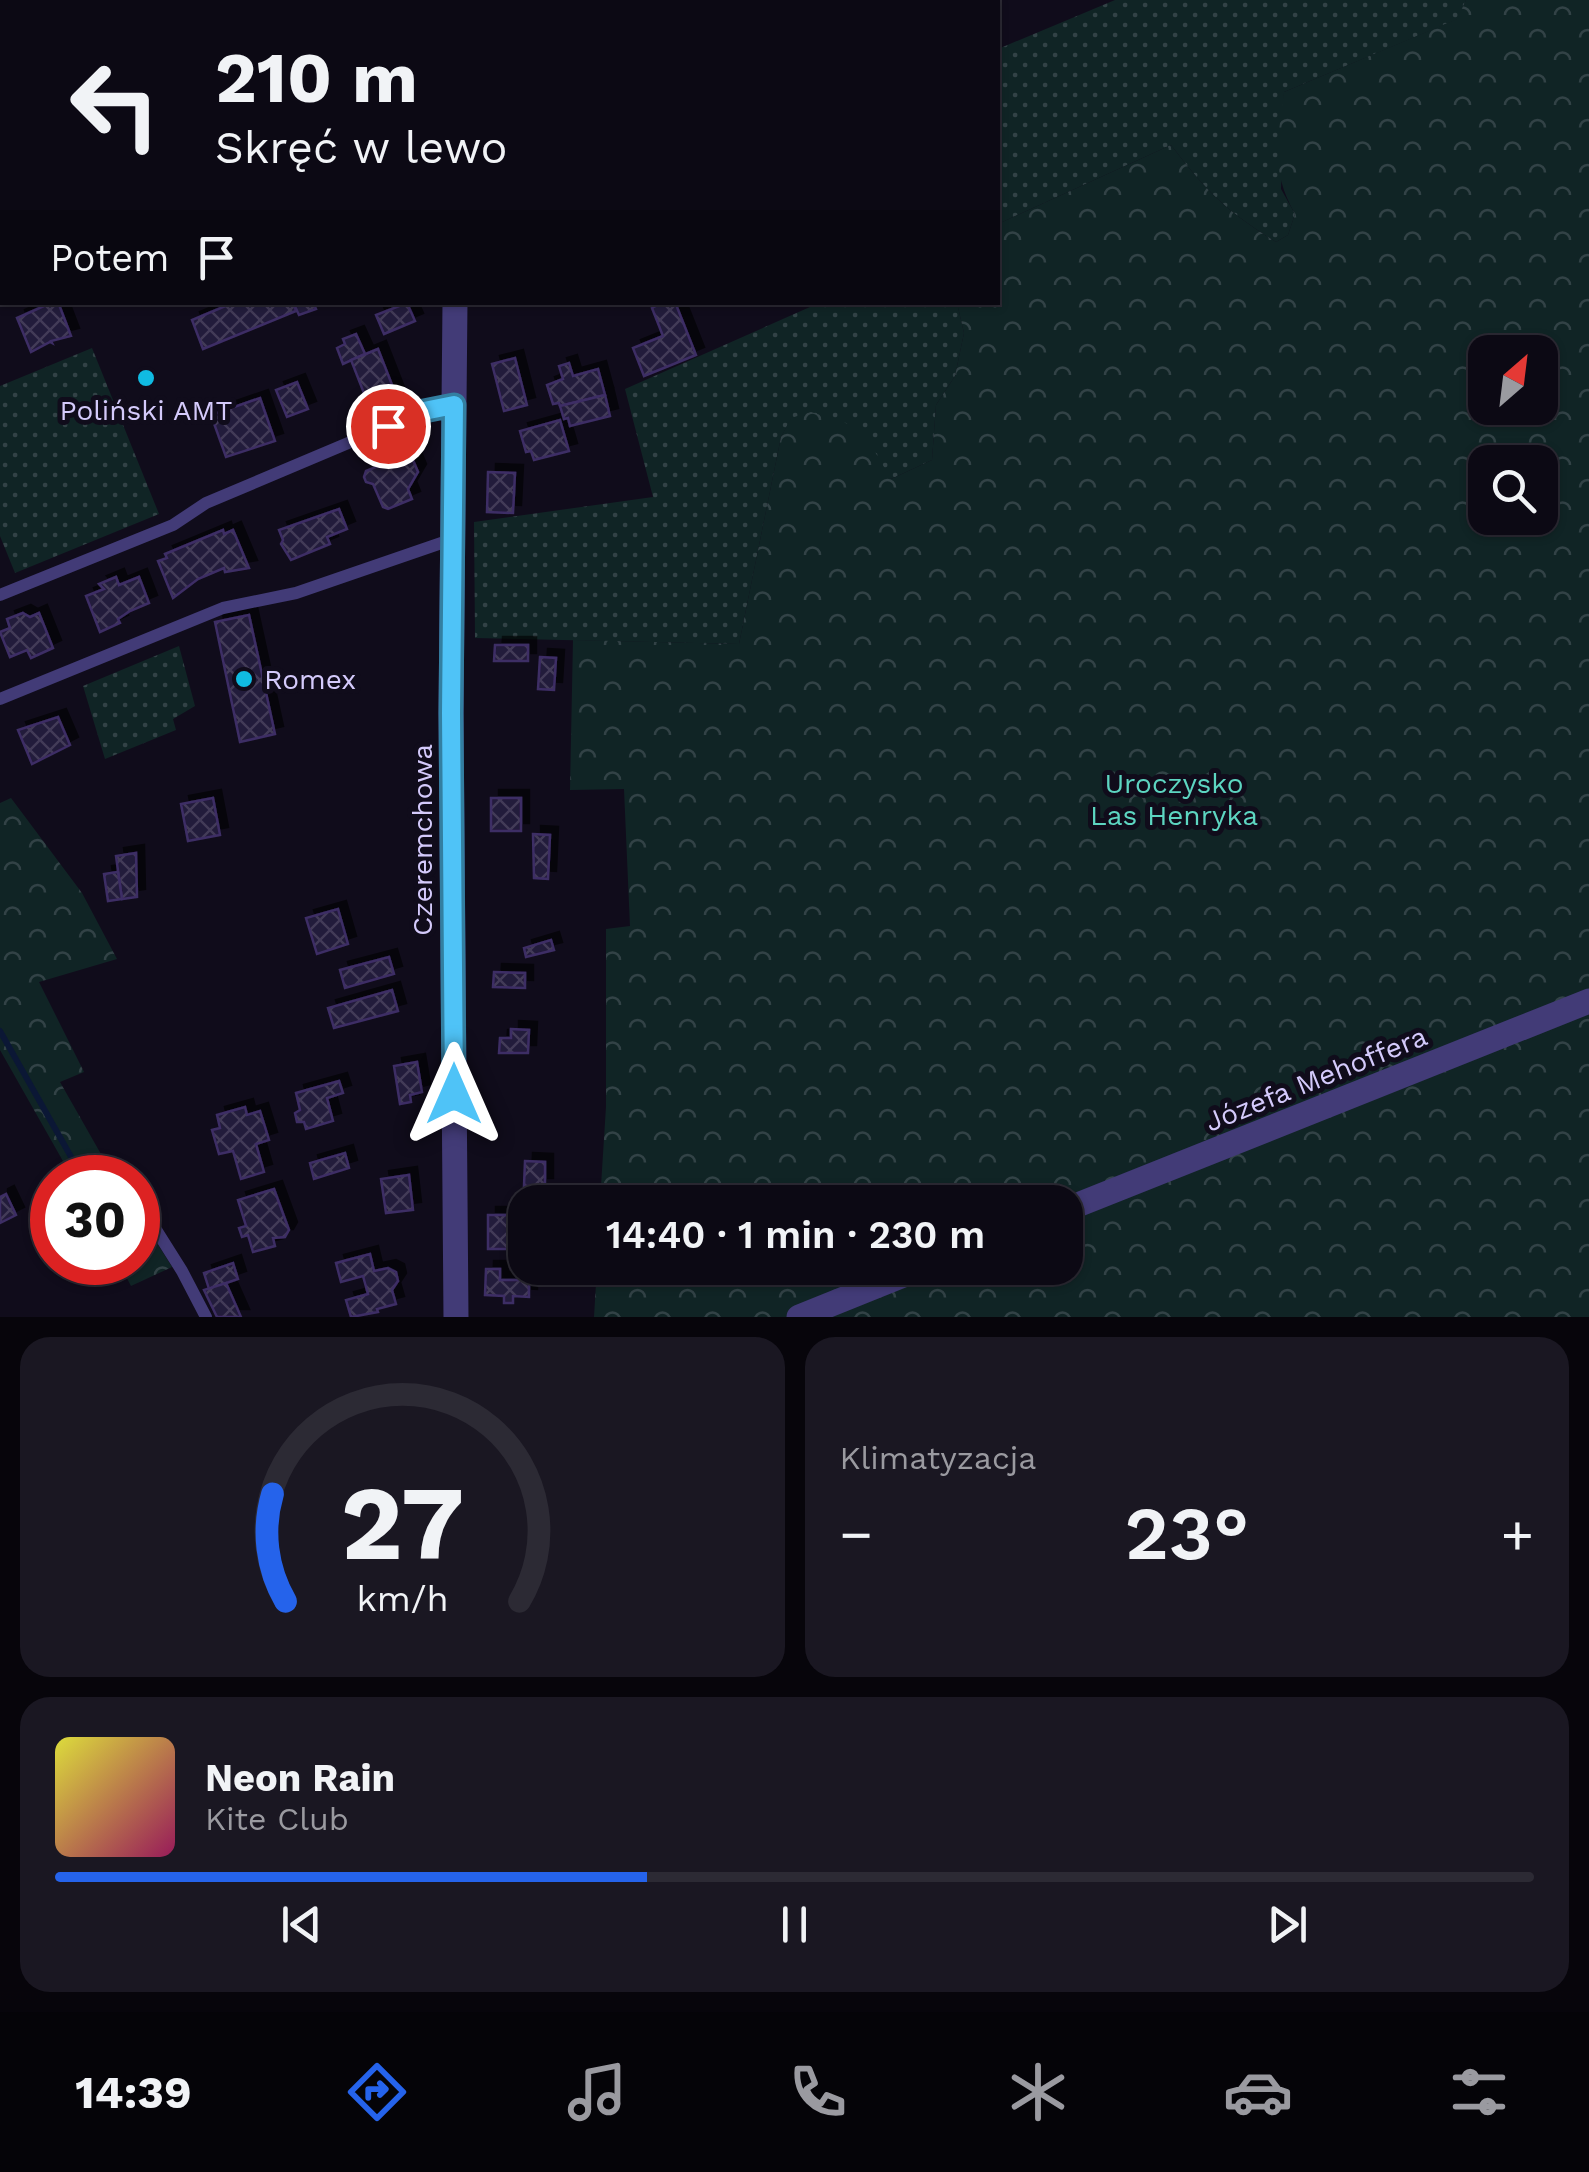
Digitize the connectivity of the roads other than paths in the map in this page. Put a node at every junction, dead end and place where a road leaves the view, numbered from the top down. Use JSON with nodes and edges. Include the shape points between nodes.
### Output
{"nodes":[{"id":1,"x":455,"y":305,"type":"edge"},
{"id":2,"x":454,"y":405,"type":"junction"},
{"id":3,"x":453,"y":539,"type":"junction"},
{"id":4,"x":0,"y":595,"type":"edge"},
{"id":5,"x":0,"y":699,"type":"edge"},
{"id":6,"x":1589,"y":1001,"type":"edge"},
{"id":7,"x":1083,"y":1203,"type":"edge"},
{"id":8,"x":160,"y":1236,"type":"edge"},
{"id":9,"x":879,"y":1285,"type":"edge"},
{"id":10,"x":206,"y":1317,"type":"edge"},
{"id":11,"x":456,"y":1317,"type":"edge"},
{"id":12,"x":799,"y":1317,"type":"edge"}],
"edges":[{"from":1,"to":2,"type":"street","name":"Czeremchowa"},
{"from":2,"to":3,"type":"street","name":"Czeremchowa"},
{"from":2,"to":4,"type":"lane","via":[[406,418]]},
{"from":3,"to":5,"type":"lane","via":[[296,592],[222,608]]},
{"from":3,"to":11,"type":"street","name":"Czeremchowa"},
{"from":6,"to":7,"type":"street","name":"Józefa Mehoffera"},
{"from":8,"to":10,"type":"lane"},
{"from":9,"to":12,"type":"street"}]}
